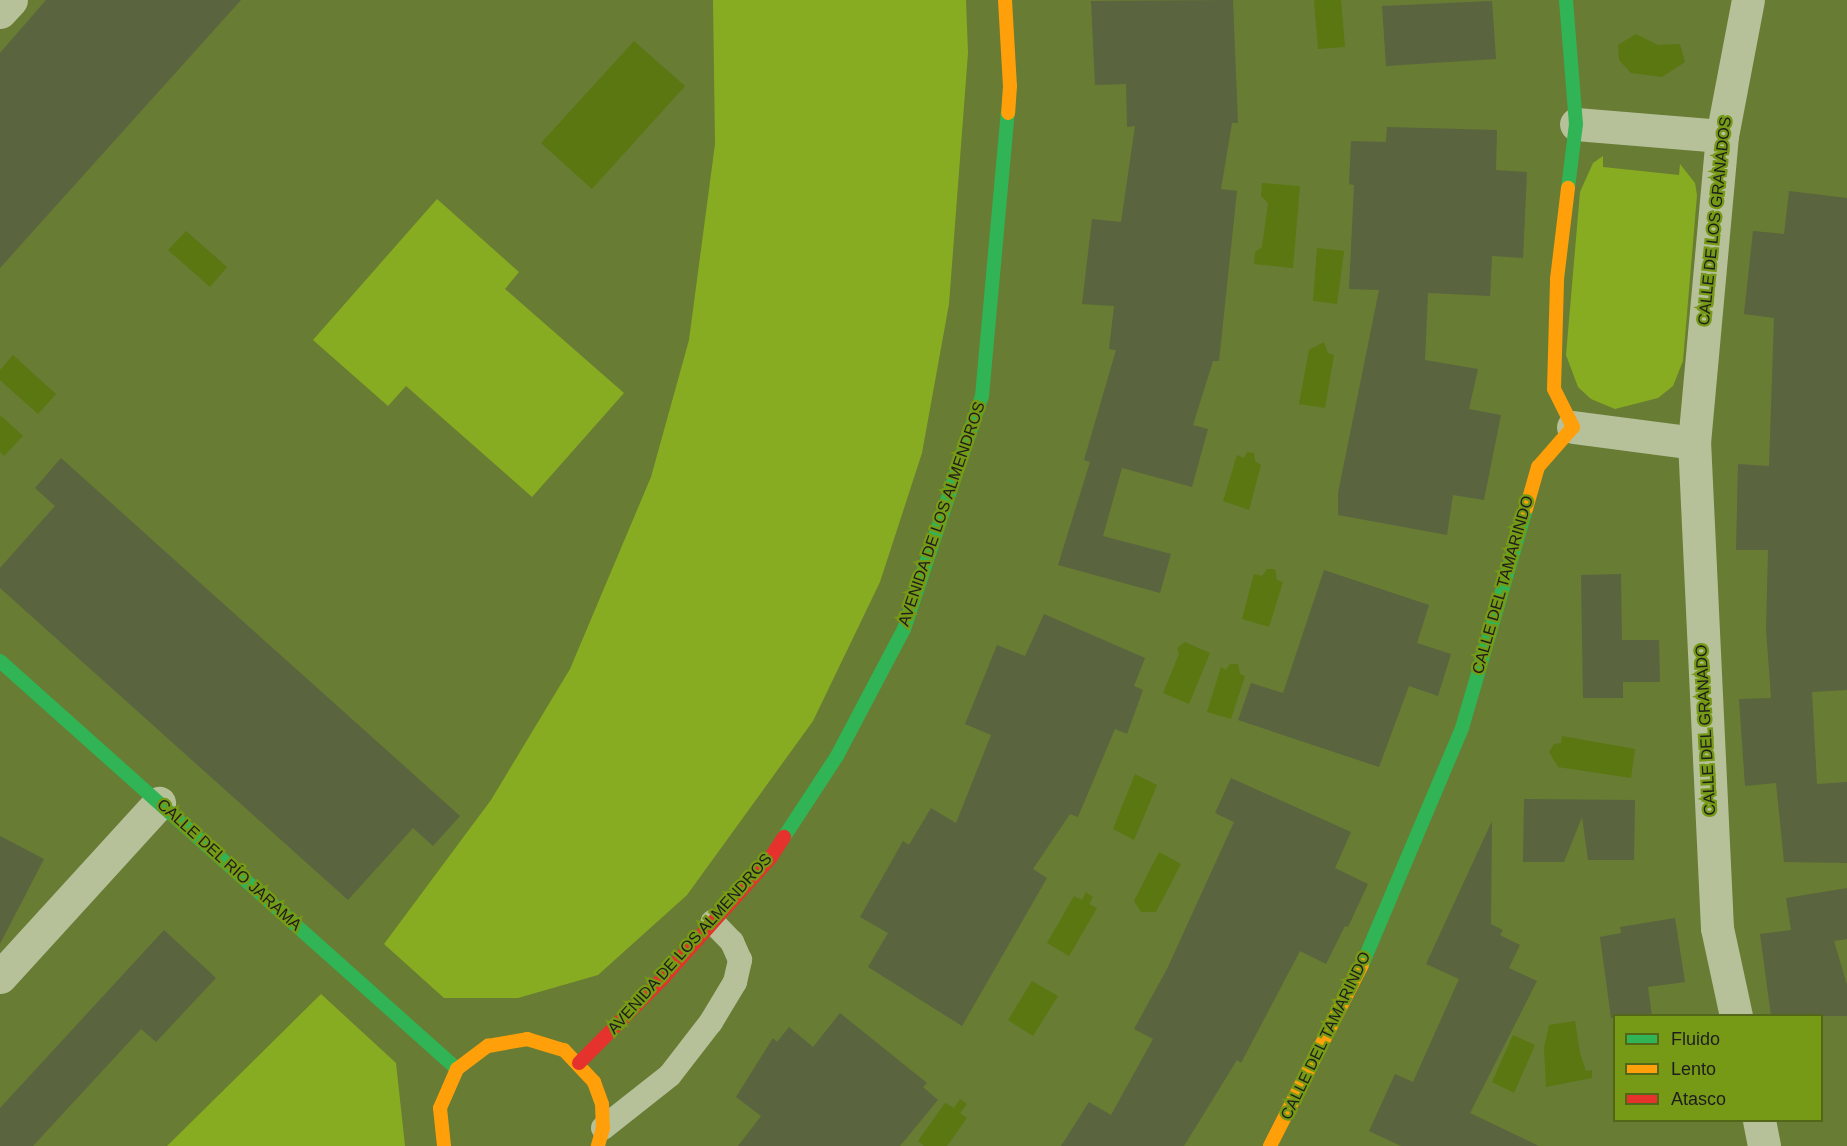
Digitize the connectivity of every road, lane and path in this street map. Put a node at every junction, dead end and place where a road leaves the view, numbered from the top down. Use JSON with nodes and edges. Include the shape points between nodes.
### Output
{"nodes":[{"id":1,"x":11,"y":0,"type":"edge"},
{"id":2,"x":1005,"y":0,"type":"edge"},
{"id":3,"x":1566,"y":0,"type":"edge"},
{"id":4,"x":1748,"y":0,"type":"edge"},
{"id":5,"x":0,"y":12,"type":"edge"},
{"id":6,"x":1576,"y":124,"type":"junction"},
{"id":7,"x":1722,"y":136,"type":"junction"},
{"id":8,"x":1573,"y":427,"type":"junction"},
{"id":9,"x":1694,"y":443,"type":"junction"},
{"id":10,"x":0,"y":661,"type":"edge"},
{"id":11,"x":159,"y":803,"type":"junction"},
{"id":12,"x":713,"y":922,"type":"junction"},
{"id":13,"x":0,"y":977,"type":"edge"},
{"id":14,"x":1736,"y":1014,"type":"edge"},
{"id":15,"x":579,"y":1063,"type":"junction"},
{"id":16,"x":457,"y":1069,"type":"junction"},
{"id":17,"x":1759,"y":1122,"type":"edge"},
{"id":18,"x":600,"y":1137,"type":"edge"},
{"id":19,"x":444,"y":1146,"type":"edge"},
{"id":20,"x":1270,"y":1146,"type":"edge"},
{"id":21,"x":1764,"y":1146,"type":"edge"}],
"edges":[{"from":1,"to":5,"type":"street"},
{"from":2,"to":12,"type":"street","name":"AVENIDA DE LOS ALMENDROS","via":[[1010,86],[982,396],[904,629],[825,775],[771,857]]},
{"from":3,"to":6,"type":"street"},
{"from":4,"to":7,"type":"street","name":"CALLE DE LOS GRANADOS"},
{"from":6,"to":7,"type":"street"},
{"from":6,"to":8,"type":"street","via":[[1557,279],[1554,389]]},
{"from":7,"to":9,"type":"street","name":"CALLE DE LOS GRANADOS"},
{"from":8,"to":9,"type":"street"},
{"from":8,"to":20,"type":"street","name":"CALLE DEL TAMARINDO","via":[[1538,467],[1462,728],[1347,999]]},
{"from":9,"to":14,"type":"street","name":"CALLE DEL GRANADO","via":[[1717,928]]},
{"from":10,"to":11,"type":"street","name":"CALLE DEL RÍO JARAMA"},
{"from":11,"to":13,"type":"street"},
{"from":11,"to":16,"type":"street","name":"CALLE DEL RÍO JARAMA"},
{"from":12,"to":15,"type":"street","name":"AVENIDA DE LOS ALMENDROS"},
{"from":12,"to":18,"type":"lane","via":[[732,942],[740,960],[735,982],[711,1022],[670,1075]]},
{"from":15,"to":16,"type":"street","via":[[564,1050],[527,1039],[488,1046]]},
{"from":15,"to":18,"type":"street","via":[[598,1093]]},
{"from":16,"to":19,"type":"street","via":[[440,1108]]},
{"from":17,"to":21,"type":"street"}]}
